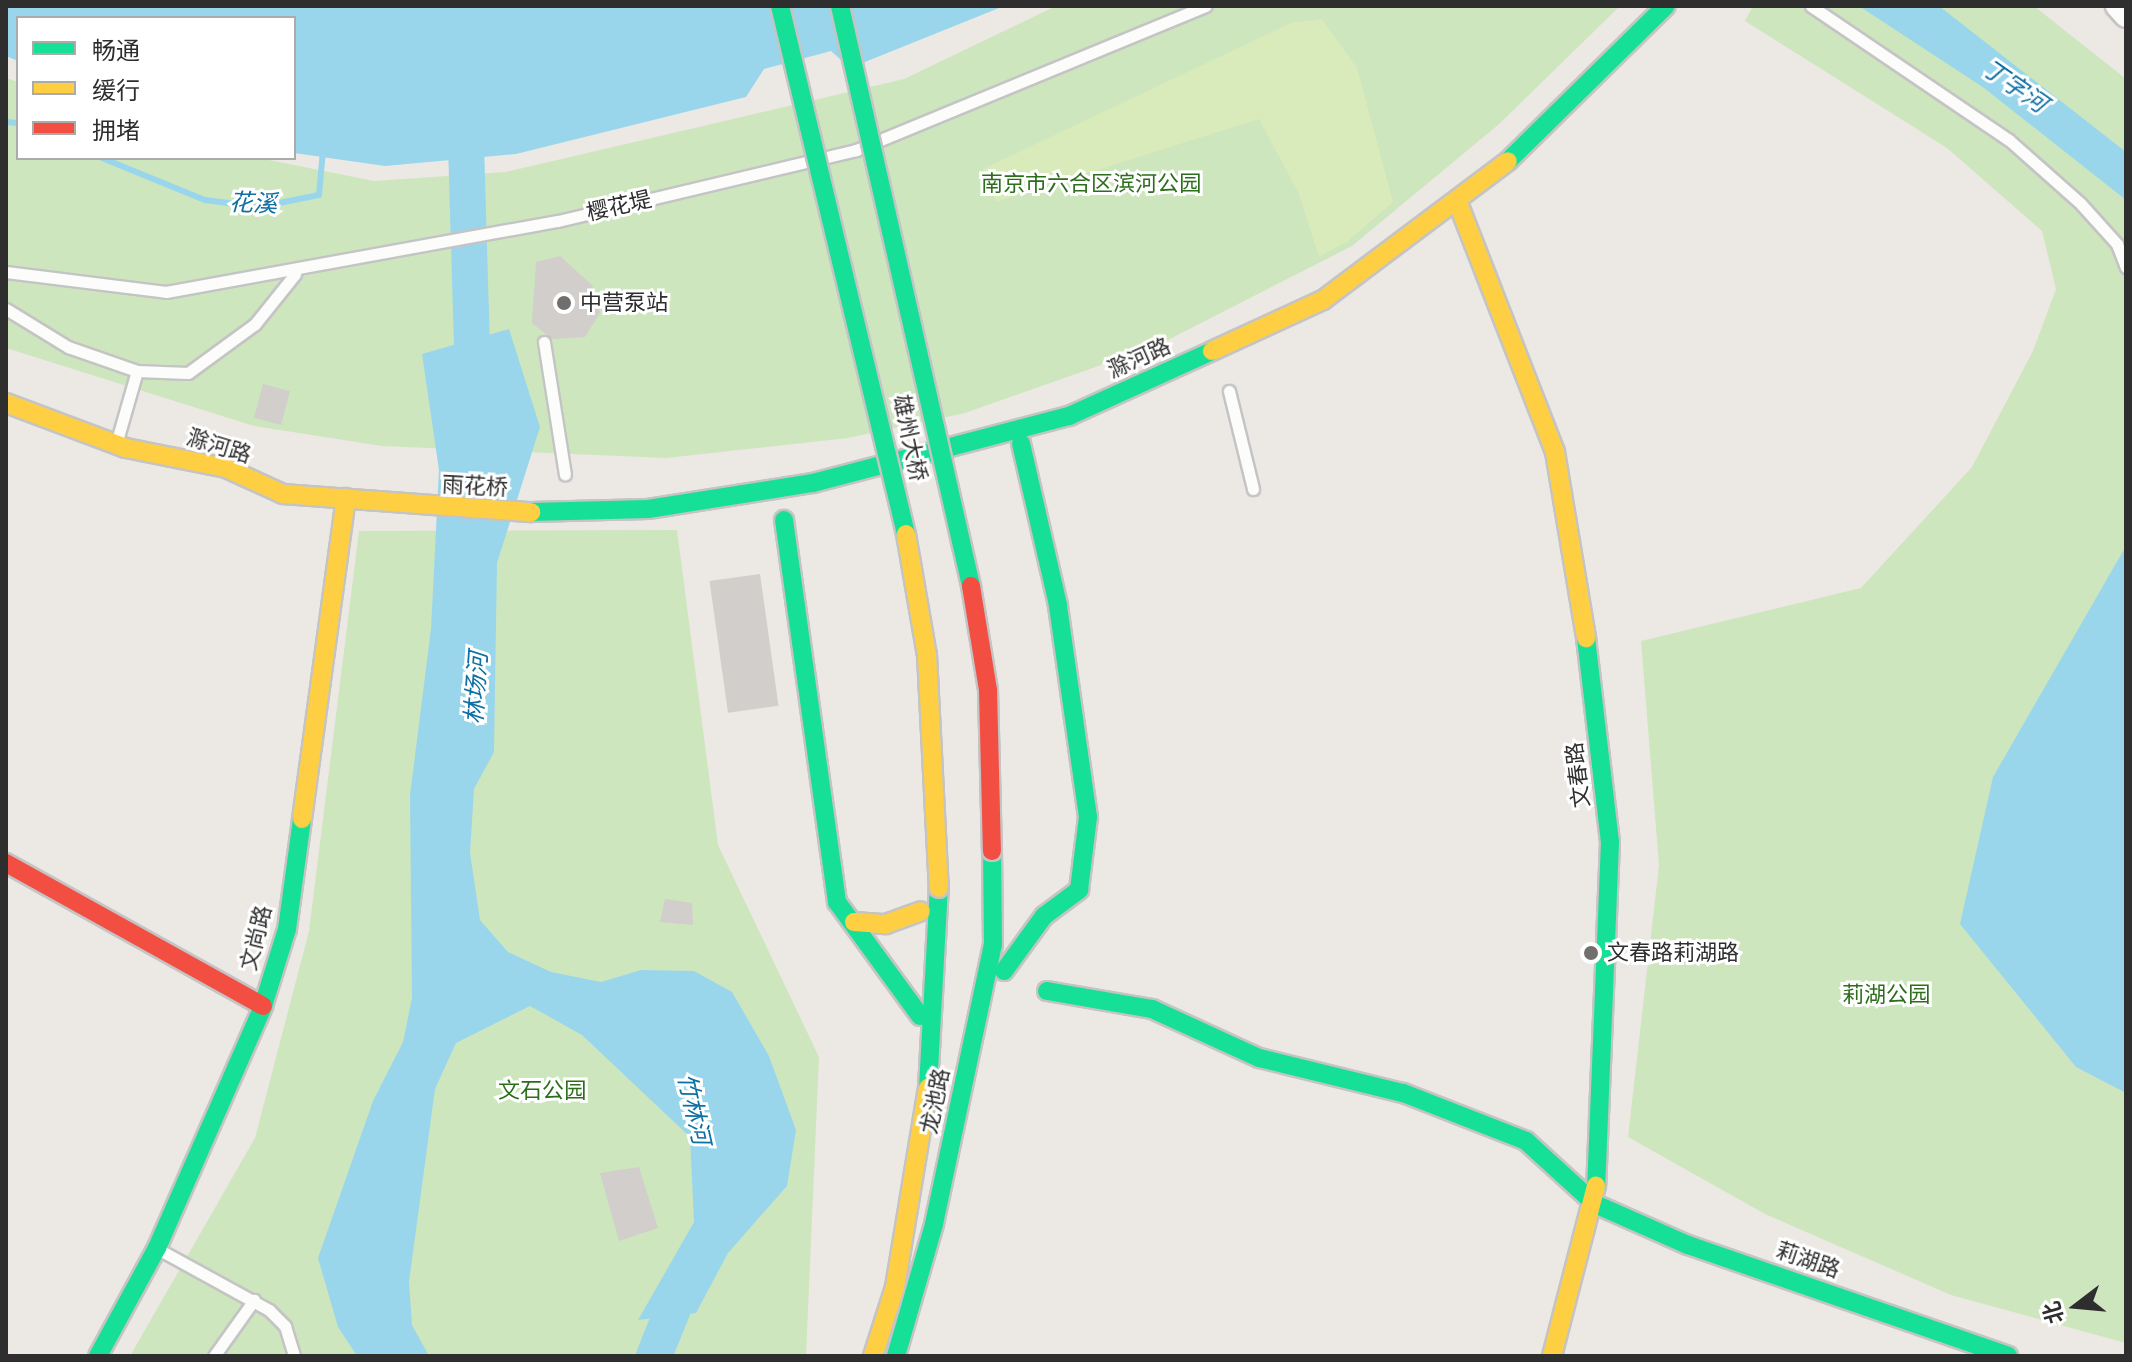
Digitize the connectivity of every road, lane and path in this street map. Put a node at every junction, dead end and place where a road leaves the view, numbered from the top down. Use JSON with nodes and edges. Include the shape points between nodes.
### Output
{"nodes":[{"id":1,"x":780,"y":6,"type":"edge"},
{"id":2,"x":840,"y":6,"type":"edge"},
{"id":3,"x":1206,"y":6,"type":"edge"},
{"id":4,"x":1666,"y":6,"type":"edge"},
{"id":5,"x":1811,"y":6,"type":"edge"},
{"id":6,"x":2117,"y":6,"type":"edge"},
{"id":7,"x":2126,"y":16,"type":"edge"},
{"id":8,"x":1458,"y":203,"type":"junction"},
{"id":9,"x":2126,"y":267,"type":"edge"},
{"id":10,"x":6,"y":272,"type":"edge"},
{"id":11,"x":295,"y":274,"type":"junction"},
{"id":12,"x":6,"y":309,"type":"edge"},
{"id":13,"x":544,"y":342,"type":"dead end"},
{"id":14,"x":137,"y":371,"type":"junction"},
{"id":15,"x":1229,"y":391,"type":"dead end"},
{"id":16,"x":6,"y":403,"type":"edge"},
{"id":17,"x":1021,"y":443,"type":"dead end"},
{"id":18,"x":116,"y":444,"type":"junction"},
{"id":19,"x":565,"y":474,"type":"dead end"},
{"id":20,"x":1253,"y":489,"type":"dead end"},
{"id":21,"x":346,"y":498,"type":"junction"},
{"id":22,"x":424,"y":507,"type":"joint"},
{"id":23,"x":522,"y":512,"type":"joint"},
{"id":24,"x":784,"y":520,"type":"dead end"},
{"id":25,"x":992,"y":851,"type":"joint"},
{"id":26,"x":6,"y":863,"type":"edge"},
{"id":27,"x":939,"y":888,"type":"joint"},
{"id":28,"x":998,"y":909,"type":"dead end"},
{"id":29,"x":921,"y":911,"type":"dead end"},
{"id":30,"x":1044,"y":916,"type":"junction"},
{"id":31,"x":854,"y":922,"type":"junction"},
{"id":32,"x":1004,"y":971,"type":"dead end"},
{"id":33,"x":1047,"y":991,"type":"dead end"},
{"id":34,"x":263,"y":1006,"type":"junction"},
{"id":35,"x":920,"y":1016,"type":"dead end"},
{"id":36,"x":1595,"y":1204,"type":"junction"},
{"id":37,"x":157,"y":1248,"type":"junction"},
{"id":38,"x":254,"y":1300,"type":"junction"},
{"id":39,"x":98,"y":1356,"type":"edge"},
{"id":40,"x":214,"y":1356,"type":"edge"},
{"id":41,"x":294,"y":1356,"type":"edge"},
{"id":42,"x":873,"y":1356,"type":"edge"},
{"id":43,"x":896,"y":1356,"type":"edge"},
{"id":44,"x":1552,"y":1356,"type":"edge"},
{"id":45,"x":2008,"y":1356,"type":"edge"}],
"edges":[{"from":1,"to":27,"type":"street","name":"雄州大桥","bridge":true,"via":[[889,440],[927,655]]},
{"from":2,"to":25,"type":"street","name":"雄州大桥","bridge":true,"via":[[969,575],[988,690]]},
{"from":3,"to":11,"type":"lane","name":"樱花堤","via":[[856,150]]},
{"from":4,"to":8,"type":"street","name":"滁河路","via":[[1562,114]]},
{"from":5,"to":9,"type":"lane","via":[[2009,140],[2081,204],[2117,244]]},
{"from":6,"to":7,"type":"street"},
{"from":8,"to":23,"type":"street","name":"滁河路","via":[[1323,300],[1069,416],[813,483],[699,503]]},
{"from":8,"to":36,"type":"street","name":"文春路","via":[[1555,452],[1577,563],[1610,842]]},
{"from":10,"to":11,"type":"lane","name":"樱花堤","via":[[166,292]]},
{"from":11,"to":14,"type":"lane","via":[[255,324],[188,373]]},
{"from":12,"to":14,"type":"lane","via":[[82,354]]},
{"from":13,"to":19,"type":"lane"},
{"from":14,"to":18,"type":"lane"},
{"from":15,"to":20,"type":"lane"},
{"from":16,"to":18,"type":"street","name":"滁河路"},
{"from":17,"to":30,"type":"street","via":[[1058,605],[1088,817],[1079,890]]},
{"from":18,"to":21,"type":"street","name":"滁河路","via":[[226,468],[283,494]]},
{"from":21,"to":22,"type":"street","name":"滁河路"},
{"from":21,"to":34,"type":"street","name":"文尚路","via":[[287,929]]},
{"from":22,"to":23,"type":"street","name":"雨花桥"},
{"from":24,"to":31,"type":"street","via":[[824,838],[837,902]]},
{"from":25,"to":43,"type":"street","name":"龙池路","via":[[993,945],[934,1224]]},
{"from":26,"to":34,"type":"street"},
{"from":27,"to":42,"type":"street","name":"龙池路","via":[[932,1066],[895,1287]]},
{"from":28,"to":30,"type":"street"},
{"from":29,"to":31,"type":"street","via":[[886,924]]},
{"from":30,"to":32,"type":"street"},
{"from":31,"to":35,"type":"street","via":[[904,1003]]},
{"from":33,"to":36,"type":"street","name":"莉湖路","via":[[1152,1009],[1259,1058],[1430,1104],[1526,1141]]},
{"from":34,"to":37,"type":"street","name":"文尚路"},
{"from":36,"to":44,"type":"street","name":"文春路"},
{"from":36,"to":45,"type":"street","name":"莉湖路","via":[[1688,1245]]},
{"from":37,"to":38,"type":"lane"},
{"from":37,"to":39,"type":"street","name":"文尚路"},
{"from":38,"to":40,"type":"lane"},
{"from":38,"to":41,"type":"lane","via":[[285,1326]]}]}
